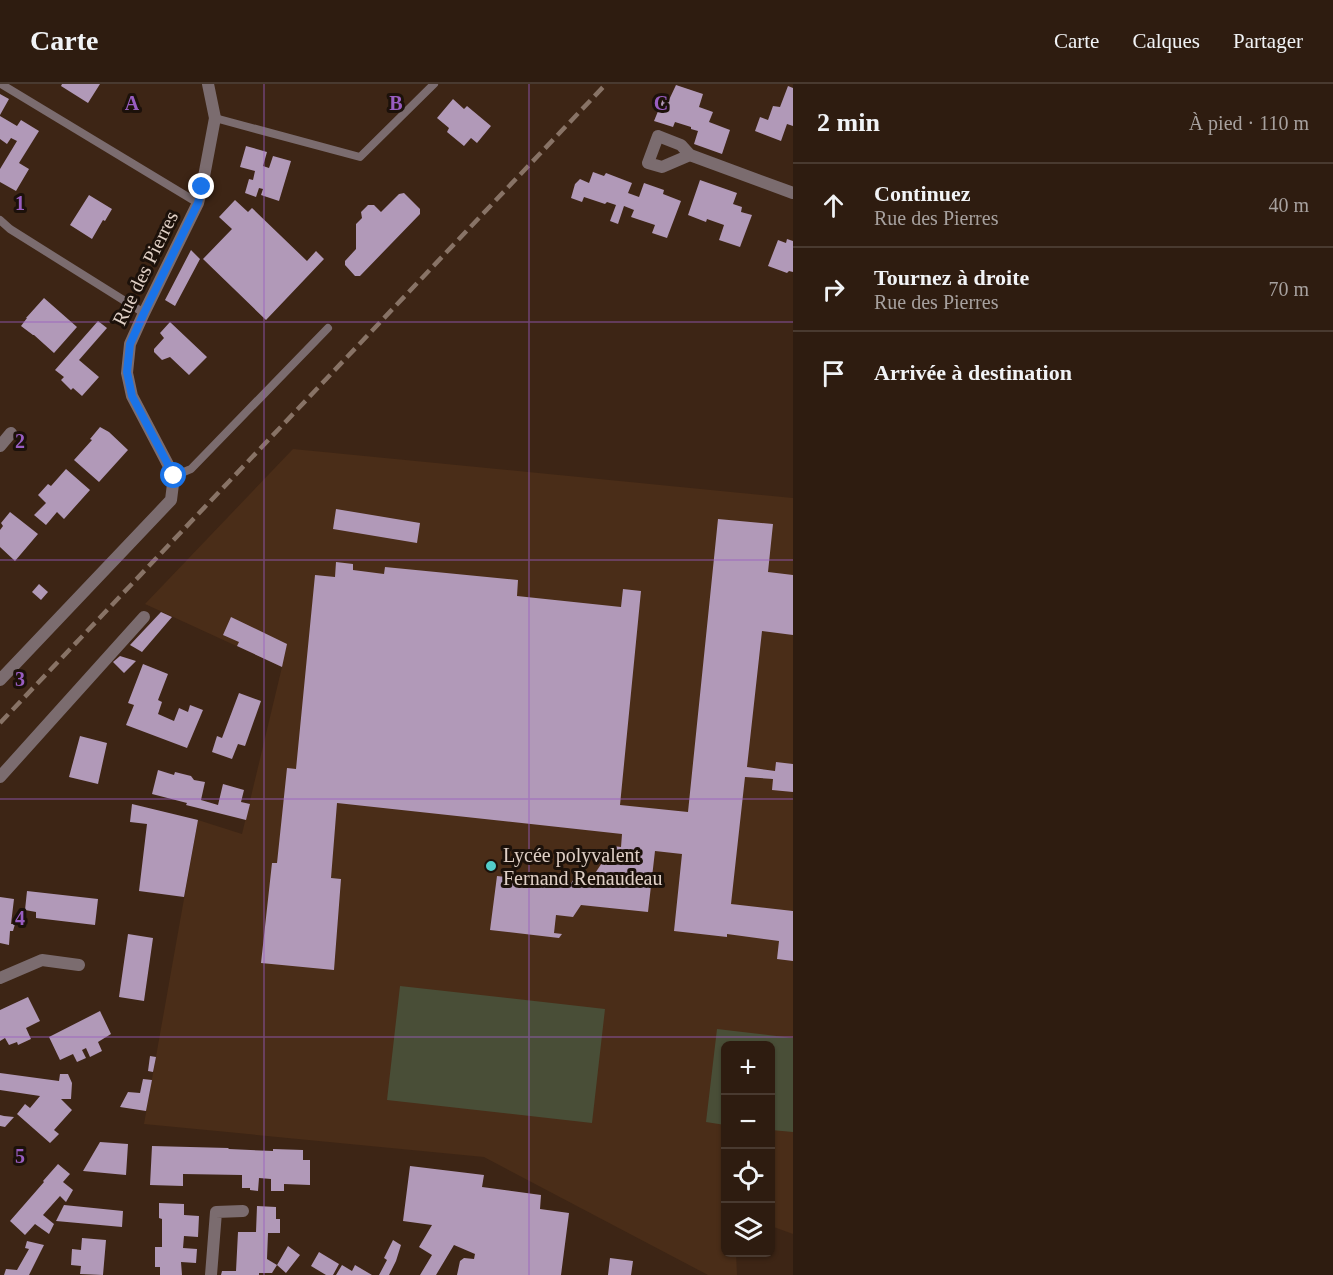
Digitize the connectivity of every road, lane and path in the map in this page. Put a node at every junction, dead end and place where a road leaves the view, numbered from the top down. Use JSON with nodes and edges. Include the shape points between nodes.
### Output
{"nodes":[{"id":1,"x":1,"y":84,"type":"edge"},
{"id":2,"x":208,"y":84,"type":"edge"},
{"id":3,"x":434,"y":84,"type":"edge"},
{"id":4,"x":215,"y":118,"type":"junction"},
{"id":5,"x":690,"y":155,"type":"dead end"},
{"id":6,"x":793,"y":193,"type":"edge"},
{"id":7,"x":198,"y":203,"type":"junction"},
{"id":8,"x":0,"y":220,"type":"edge"},
{"id":9,"x":144,"y":313,"type":"junction"},
{"id":10,"x":328,"y":328,"type":"dead end"},
{"id":11,"x":11,"y":434,"type":"dead end"},
{"id":12,"x":0,"y":446,"type":"edge"},
{"id":13,"x":174,"y":476,"type":"junction"},
{"id":14,"x":144,"y":617,"type":"dead end"},
{"id":15,"x":0,"y":680,"type":"edge"},
{"id":16,"x":0,"y":777,"type":"edge"},
{"id":17,"x":79,"y":964,"type":"dead end"},
{"id":18,"x":0,"y":978,"type":"edge"},
{"id":19,"x":243,"y":1211,"type":"dead end"},
{"id":20,"x":211,"y":1275,"type":"edge"}],
"edges":[{"from":1,"to":7,"type":"lane"},
{"from":2,"to":4,"type":"street","name":"Rue des Pierres"},
{"from":3,"to":4,"type":"lane","via":[[360,157]]},
{"from":4,"to":7,"type":"street","name":"Rue des Pierres"},
{"from":5,"to":6,"type":"street"},
{"from":7,"to":9,"type":"street","name":"Rue des Pierres"},
{"from":8,"to":9,"type":"lane"},
{"from":9,"to":13,"type":"street","name":"Rue des Pierres","via":[[130,344],[127,372],[132,396]]},
{"from":10,"to":13,"type":"lane","via":[[191,469]]},
{"from":11,"to":12,"type":"street"},
{"from":13,"to":15,"type":"street","via":[[171,500]]},
{"from":14,"to":16,"type":"street"},
{"from":17,"to":18,"type":"street","via":[[42,960]]},
{"from":19,"to":20,"type":"street","via":[[216,1212]]}]}
